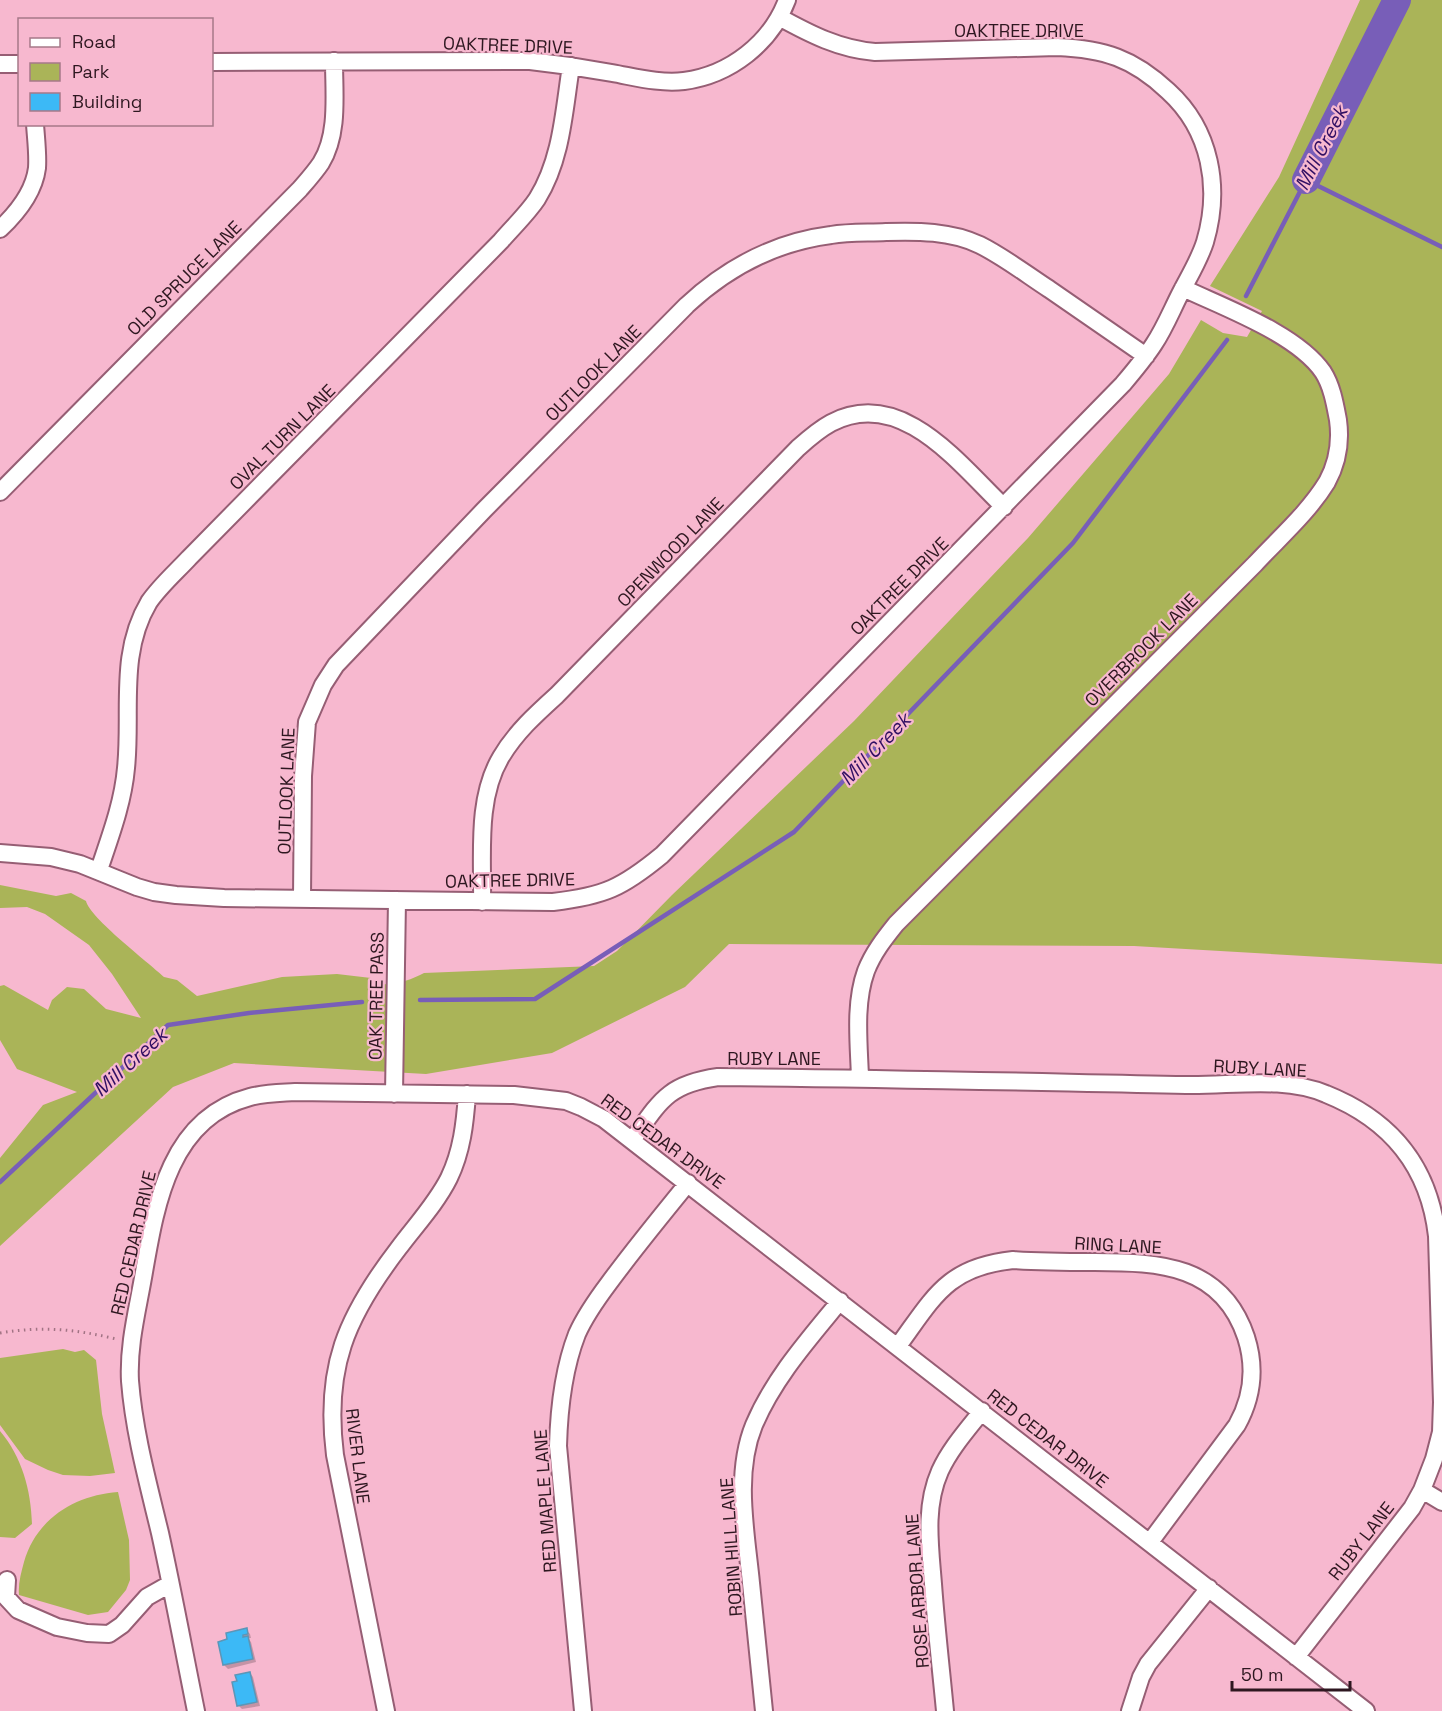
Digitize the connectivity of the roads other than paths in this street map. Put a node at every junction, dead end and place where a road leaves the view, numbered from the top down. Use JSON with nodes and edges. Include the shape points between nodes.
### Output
{"nodes":[{"id":1,"x":787,"y":0,"type":"edge"},
{"id":2,"x":779,"y":17,"type":"junction"},
{"id":3,"x":334,"y":61,"type":"junction"},
{"id":4,"x":213,"y":62,"type":"edge"},
{"id":5,"x":0,"y":64,"type":"edge"},
{"id":6,"x":18,"y":64,"type":"edge"},
{"id":7,"x":571,"y":66,"type":"junction"},
{"id":8,"x":35,"y":126,"type":"edge"},
{"id":9,"x":0,"y":229,"type":"edge"},
{"id":10,"x":1183,"y":288,"type":"junction"},
{"id":11,"x":1146,"y":356,"type":"junction"},
{"id":12,"x":0,"y":492,"type":"edge"},
{"id":13,"x":1004,"y":507,"type":"junction"},
{"id":14,"x":0,"y":853,"type":"edge"},
{"id":15,"x":99,"y":870,"type":"junction"},
{"id":16,"x":302,"y":898,"type":"junction"},
{"id":17,"x":397,"y":900,"type":"junction"},
{"id":18,"x":482,"y":902,"type":"junction"},
{"id":19,"x":860,"y":1078,"type":"junction"},
{"id":20,"x":394,"y":1094,"type":"junction"},
{"id":21,"x":467,"y":1094,"type":"junction"},
{"id":22,"x":633,"y":1139,"type":"junction"},
{"id":23,"x":688,"y":1183,"type":"junction"},
{"id":24,"x":840,"y":1301,"type":"junction"},
{"id":25,"x":898,"y":1346,"type":"junction"},
{"id":26,"x":982,"y":1411,"type":"junction"},
{"id":27,"x":1422,"y":1490,"type":"junction"},
{"id":28,"x":1442,"y":1502,"type":"edge"},
{"id":29,"x":1150,"y":1542,"type":"junction"},
{"id":30,"x":7,"y":1580,"type":"dead end"},
{"id":31,"x":170,"y":1584,"type":"junction"},
{"id":32,"x":1209,"y":1588,"type":"junction"},
{"id":33,"x":1296,"y":1657,"type":"junction"},
{"id":34,"x":196,"y":1711,"type":"edge"},
{"id":35,"x":386,"y":1711,"type":"edge"},
{"id":36,"x":583,"y":1711,"type":"edge"},
{"id":37,"x":764,"y":1711,"type":"edge"},
{"id":38,"x":945,"y":1711,"type":"edge"},
{"id":39,"x":1130,"y":1711,"type":"edge"},
{"id":40,"x":1366,"y":1711,"type":"edge"}],
"edges":[{"from":1,"to":2,"type":"street","name":"OAKTREE DRIVE"},
{"from":2,"to":7,"type":"street","name":"OAKTREE DRIVE","via":[[748,54],[703,77],[654,81]]},
{"from":2,"to":10,"type":"street","name":"OAKTREE DRIVE","via":[[835,45],[855,50],[1087,48],[1141,68],[1183,106],[1209,159],[1212,207],[1204,243]]},
{"from":3,"to":4,"type":"street","name":"OAKTREE DRIVE"},
{"from":3,"to":7,"type":"street","name":"OAKTREE DRIVE","via":[[530,61]]},
{"from":3,"to":12,"type":"street","name":"OLD SPRUCE LANE","via":[[332,136],[320,165]]},
{"from":5,"to":6,"type":"street"},
{"from":7,"to":15,"type":"street","name":"OVAL TURN LANE","via":[[558,150],[531,208],[150,601],[140,619],[129,660],[126,769],[121,802]]},
{"from":8,"to":9,"type":"street","via":[[37,169],[32,186],[24,203]]},
{"from":10,"to":11,"type":"street","name":"OAKTREE DRIVE"},
{"from":10,"to":19,"type":"street","name":"OVERBROOK LANE","via":[[1287,339],[1311,357],[1324,374],[1335,405],[1339,432],[1335,466],[1309,507],[1255,564],[881,942],[862,986]]},
{"from":11,"to":13,"type":"street","name":"OAKTREE DRIVE"},
{"from":11,"to":16,"type":"street","name":"OUTLOOK LANE","via":[[1008,261],[972,242],[939,234],[832,235],[788,243],[724,275],[679,313],[336,665],[308,722],[303,776]]},
{"from":13,"to":18,"type":"street","name":"OAKTREE DRIVE","via":[[640,873],[600,895],[584,898]]},
{"from":13,"to":18,"type":"street","name":"OPENWOOD LANE","via":[[946,450],[908,422],[858,415],[820,429],[526,724],[501,757],[486,799]]},
{"from":14,"to":15,"type":"street","name":"OAKTREE DRIVE","via":[[51,857]]},
{"from":15,"to":16,"type":"street","name":"OAKTREE DRIVE","via":[[138,887],[176,895]]},
{"from":16,"to":17,"type":"street","name":"OAKTREE DRIVE"},
{"from":17,"to":18,"type":"street","name":"OAKTREE DRIVE"},
{"from":17,"to":20,"type":"street","name":"OAK TREE PASS"},
{"from":19,"to":22,"type":"street","name":"RUBY LANE","via":[[698,1080],[667,1095]]},
{"from":19,"to":27,"type":"street","name":"RUBY LANE","via":[[1301,1087],[1324,1093],[1370,1117],[1391,1134],[1415,1166],[1427,1188],[1437,1236],[1441,1422],[1434,1460]]},
{"from":20,"to":21,"type":"street","name":"RED CEDAR DRIVE"},
{"from":20,"to":31,"type":"street","name":"RED CEDAR DRIVE","via":[[295,1092],[248,1097],[208,1118],[181,1146],[161,1192],[145,1265],[130,1379]]},
{"from":21,"to":22,"type":"street","name":"RED CEDAR DRIVE","via":[[566,1101],[604,1119]]},
{"from":21,"to":35,"type":"street","name":"RIVER LANE","via":[[464,1132],[448,1179],[363,1296],[344,1339],[331,1401],[335,1455]]},
{"from":22,"to":23,"type":"street","name":"RED CEDAR DRIVE"},
{"from":23,"to":24,"type":"street","name":"RED CEDAR DRIVE"},
{"from":23,"to":36,"type":"street","name":"RED MAPLE LANE","via":[[592,1307],[578,1332],[562,1385],[558,1446]]},
{"from":24,"to":25,"type":"street","name":"RED CEDAR DRIVE"},
{"from":24,"to":37,"type":"street","name":"ROBIN HILL LANE","via":[[766,1400],[747,1449],[743,1491]]},
{"from":25,"to":26,"type":"street","name":"RED CEDAR DRIVE"},
{"from":25,"to":29,"type":"street","name":"RING LANE","via":[[952,1279],[991,1263],[1013,1260],[1155,1264],[1202,1280],[1223,1297],[1243,1329],[1252,1362],[1247,1407]]},
{"from":26,"to":29,"type":"street","name":"RED CEDAR DRIVE"},
{"from":26,"to":38,"type":"street","name":"ROSE ARBOR LANE","via":[[940,1471],[929,1510]]},
{"from":27,"to":28,"type":"street"},
{"from":27,"to":33,"type":"street","name":"RUBY LANE"},
{"from":29,"to":32,"type":"street","name":"RED CEDAR DRIVE"},
{"from":30,"to":31,"type":"street","via":[[6,1597],[18,1610],[57,1627],[109,1634],[147,1597]]},
{"from":31,"to":34,"type":"street","name":"RED CEDAR DRIVE"},
{"from":32,"to":33,"type":"street","name":"RED CEDAR DRIVE"},
{"from":32,"to":39,"type":"street","via":[[1149,1664]]},
{"from":33,"to":40,"type":"street","name":"RED CEDAR DRIVE"}]}
